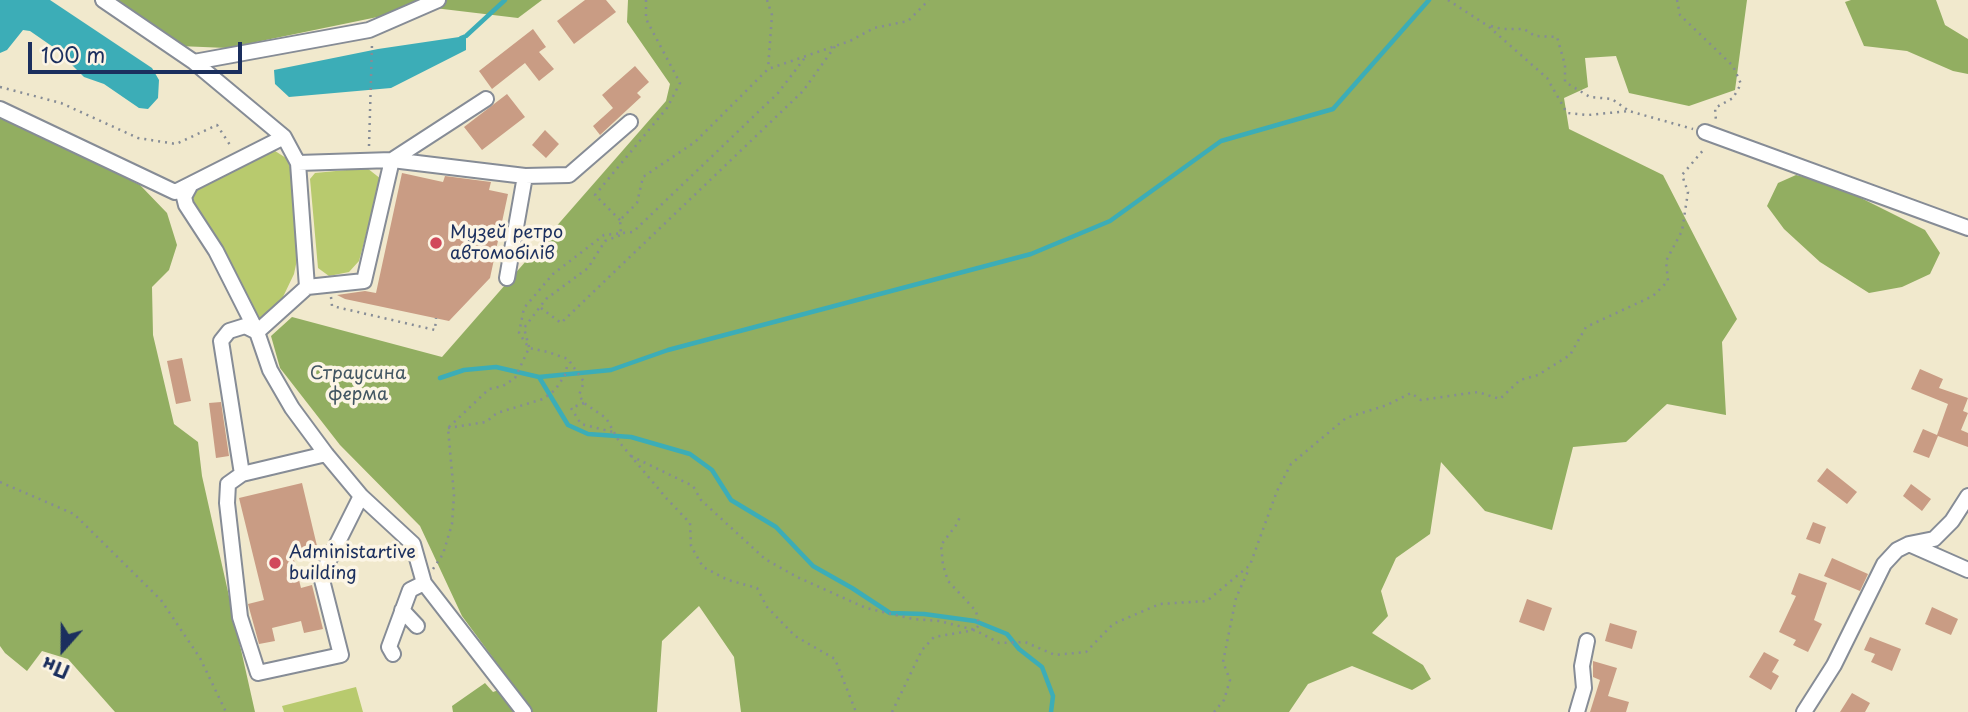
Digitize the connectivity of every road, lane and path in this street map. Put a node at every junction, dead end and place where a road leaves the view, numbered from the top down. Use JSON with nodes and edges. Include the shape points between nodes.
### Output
{"nodes":[{"id":1,"x":103,"y":0,"type":"edge"},
{"id":2,"x":438,"y":0,"type":"edge"},
{"id":3,"x":767,"y":0,"type":"edge"},
{"id":4,"x":929,"y":0,"type":"edge"},
{"id":5,"x":1448,"y":0,"type":"edge"},
{"id":6,"x":1677,"y":0,"type":"edge"},
{"id":7,"x":1488,"y":26,"type":"junction"},
{"id":8,"x":372,"y":42,"type":"dead end"},
{"id":9,"x":836,"y":45,"type":"junction"},
{"id":10,"x":807,"y":55,"type":"junction"},
{"id":11,"x":194,"y":62,"type":"junction"},
{"id":12,"x":768,"y":69,"type":"junction"},
{"id":13,"x":486,"y":99,"type":"dead end"},
{"id":14,"x":0,"y":108,"type":"edge"},
{"id":15,"x":1629,"y":111,"type":"junction"},
{"id":16,"x":630,"y":122,"type":"dead end"},
{"id":17,"x":369,"y":132,"type":"dead end"},
{"id":18,"x":1704,"y":132,"type":"junction"},
{"id":19,"x":284,"y":137,"type":"junction"},
{"id":20,"x":1720,"y":138,"type":"junction"},
{"id":21,"x":392,"y":160,"type":"junction"},
{"id":22,"x":298,"y":163,"type":"junction"},
{"id":23,"x":525,"y":176,"type":"junction"},
{"id":24,"x":191,"y":184,"type":"junction"},
{"id":25,"x":1968,"y":228,"type":"edge"},
{"id":26,"x":621,"y":235,"type":"junction"},
{"id":27,"x":507,"y":278,"type":"dead end"},
{"id":28,"x":330,"y":285,"type":"junction"},
{"id":29,"x":307,"y":287,"type":"junction"},
{"id":30,"x":540,"y":308,"type":"junction"},
{"id":31,"x":436,"y":318,"type":"dead end"},
{"id":32,"x":257,"y":332,"type":"junction"},
{"id":33,"x":529,"y":348,"type":"junction"},
{"id":34,"x":568,"y":359,"type":"junction"},
{"id":35,"x":584,"y":403,"type":"junction"},
{"id":36,"x":448,"y":428,"type":"junction"},
{"id":37,"x":613,"y":432,"type":"junction"},
{"id":38,"x":326,"y":454,"type":"junction"},
{"id":39,"x":630,"y":455,"type":"junction"},
{"id":40,"x":242,"y":474,"type":"junction"},
{"id":41,"x":0,"y":482,"type":"edge"},
{"id":42,"x":361,"y":496,"type":"junction"},
{"id":43,"x":1968,"y":496,"type":"edge"},
{"id":44,"x":961,"y":514,"type":"dead end"},
{"id":45,"x":1909,"y":544,"type":"junction"},
{"id":46,"x":443,"y":554,"type":"dead end"},
{"id":47,"x":1250,"y":565,"type":"junction"},
{"id":48,"x":1968,"y":570,"type":"edge"},
{"id":49,"x":424,"y":583,"type":"junction"},
{"id":50,"x":402,"y":610,"type":"junction"},
{"id":51,"x":417,"y":626,"type":"dead end"},
{"id":52,"x":975,"y":630,"type":"junction"},
{"id":53,"x":1587,"y":642,"type":"dead end"},
{"id":54,"x":393,"y":654,"type":"dead end"},
{"id":55,"x":226,"y":712,"type":"edge"},
{"id":56,"x":524,"y":712,"type":"edge"},
{"id":57,"x":856,"y":712,"type":"edge"},
{"id":58,"x":891,"y":712,"type":"edge"},
{"id":59,"x":1214,"y":712,"type":"edge"},
{"id":60,"x":1577,"y":712,"type":"edge"},
{"id":61,"x":1804,"y":712,"type":"edge"}],
"edges":[{"from":1,"to":11,"type":"street"},
{"from":2,"to":11,"type":"street","via":[[369,30]]},
{"from":3,"to":12,"type":"path","via":[[772,15]]},
{"from":4,"to":9,"type":"path","via":[[908,21],[874,28]]},
{"from":5,"to":7,"type":"path"},
{"from":6,"to":20,"type":"path","via":[[1680,15],[1733,66],[1741,84],[1733,98],[1716,108]]},
{"from":7,"to":15,"type":"path","via":[[1547,78],[1567,113]]},
{"from":7,"to":15,"type":"path","via":[[1557,37],[1565,82],[1590,97],[1612,99]]},
{"from":8,"to":17,"type":"path"},
{"from":9,"to":10,"type":"path"},
{"from":9,"to":30,"type":"path","via":[[803,91],[561,323]]},
{"from":10,"to":12,"type":"path"},
{"from":10,"to":26,"type":"path","via":[[778,93],[732,139],[634,232]]},
{"from":11,"to":19,"type":"street"},
{"from":12,"to":26,"type":"path","via":[[695,142],[643,177],[637,203],[620,219]]},
{"from":13,"to":21,"type":"street"},
{"from":14,"to":24,"type":"street","via":[[175,192]]},
{"from":15,"to":18,"type":"path"},
{"from":16,"to":23,"type":"street","via":[[569,175]]},
{"from":18,"to":20,"type":"street"},
{"from":18,"to":47,"type":"path","via":[[1705,148],[1682,175],[1688,192],[1682,231],[1666,261],[1668,281],[1661,289],[1586,327],[1570,355],[1538,375],[1520,380],[1500,399],[1478,392],[1421,400],[1411,393],[1346,418],[1291,464]]},
{"from":19,"to":22,"type":"street"},
{"from":19,"to":24,"type":"street"},
{"from":20,"to":25,"type":"street"},
{"from":21,"to":22,"type":"street"},
{"from":21,"to":23,"type":"street"},
{"from":21,"to":28,"type":"street","via":[[364,281]]},
{"from":22,"to":29,"type":"street"},
{"from":23,"to":27,"type":"street"},
{"from":24,"to":32,"type":"street","via":[[184,197],[186,205],[216,251]]},
{"from":26,"to":30,"type":"path","via":[[605,241],[588,268]]},
{"from":26,"to":33,"type":"path","via":[[604,234],[553,274],[524,308],[519,333]]},
{"from":28,"to":29,"type":"street"},
{"from":28,"to":31,"type":"path","via":[[332,306],[435,330]]},
{"from":29,"to":32,"type":"street"},
{"from":30,"to":33,"type":"path","via":[[524,328]]},
{"from":32,"to":38,"type":"street","via":[[270,370]]},
{"from":32,"to":40,"type":"street","via":[[245,326],[229,331],[221,341]]},
{"from":33,"to":34,"type":"path"},
{"from":33,"to":36,"type":"path","via":[[514,378],[489,389]]},
{"from":34,"to":35,"type":"path","via":[[584,382],[579,395]]},
{"from":34,"to":36,"type":"path","via":[[565,375],[543,400],[497,413],[486,422]]},
{"from":35,"to":37,"type":"path","via":[[606,418]]},
{"from":35,"to":37,"type":"path","via":[[571,408],[581,424]]},
{"from":36,"to":46,"type":"path","via":[[454,495]]},
{"from":37,"to":39,"type":"path"},
{"from":38,"to":40,"type":"street"},
{"from":38,"to":42,"type":"street"},
{"from":39,"to":52,"type":"path","via":[[693,486],[701,500],[765,559],[797,577],[866,608]]},
{"from":39,"to":57,"type":"path","via":[[690,523],[691,546],[703,567],[757,588],[767,607],[795,636],[835,659]]},
{"from":40,"to":42,"type":"street","via":[[228,484],[227,503],[240,617],[258,673],[341,655],[321,576]]},
{"from":41,"to":55,"type":"path","via":[[74,514],[160,600],[200,658]]},
{"from":42,"to":49,"type":"street","via":[[413,544]]},
{"from":43,"to":45,"type":"street","via":[[1934,540]]},
{"from":44,"to":52,"type":"path","via":[[941,545],[943,565],[948,581],[976,611],[979,625]]},
{"from":45,"to":48,"type":"street"},
{"from":45,"to":61,"type":"street","via":[[1884,564],[1835,665]]},
{"from":47,"to":52,"type":"path","via":[[1207,601],[1160,604],[1114,624],[1086,652],[1055,654],[1025,642],[999,643]]},
{"from":47,"to":59,"type":"path","via":[[1236,598],[1223,662],[1230,680],[1224,701]]},
{"from":49,"to":50,"type":"street","via":[[410,590]]},
{"from":49,"to":56,"type":"street"},
{"from":50,"to":51,"type":"street"},
{"from":50,"to":54,"type":"street","via":[[389,647]]},
{"from":52,"to":58,"type":"path","via":[[934,638],[922,650]]},
{"from":53,"to":60,"type":"street","via":[[1584,688]]}]}
